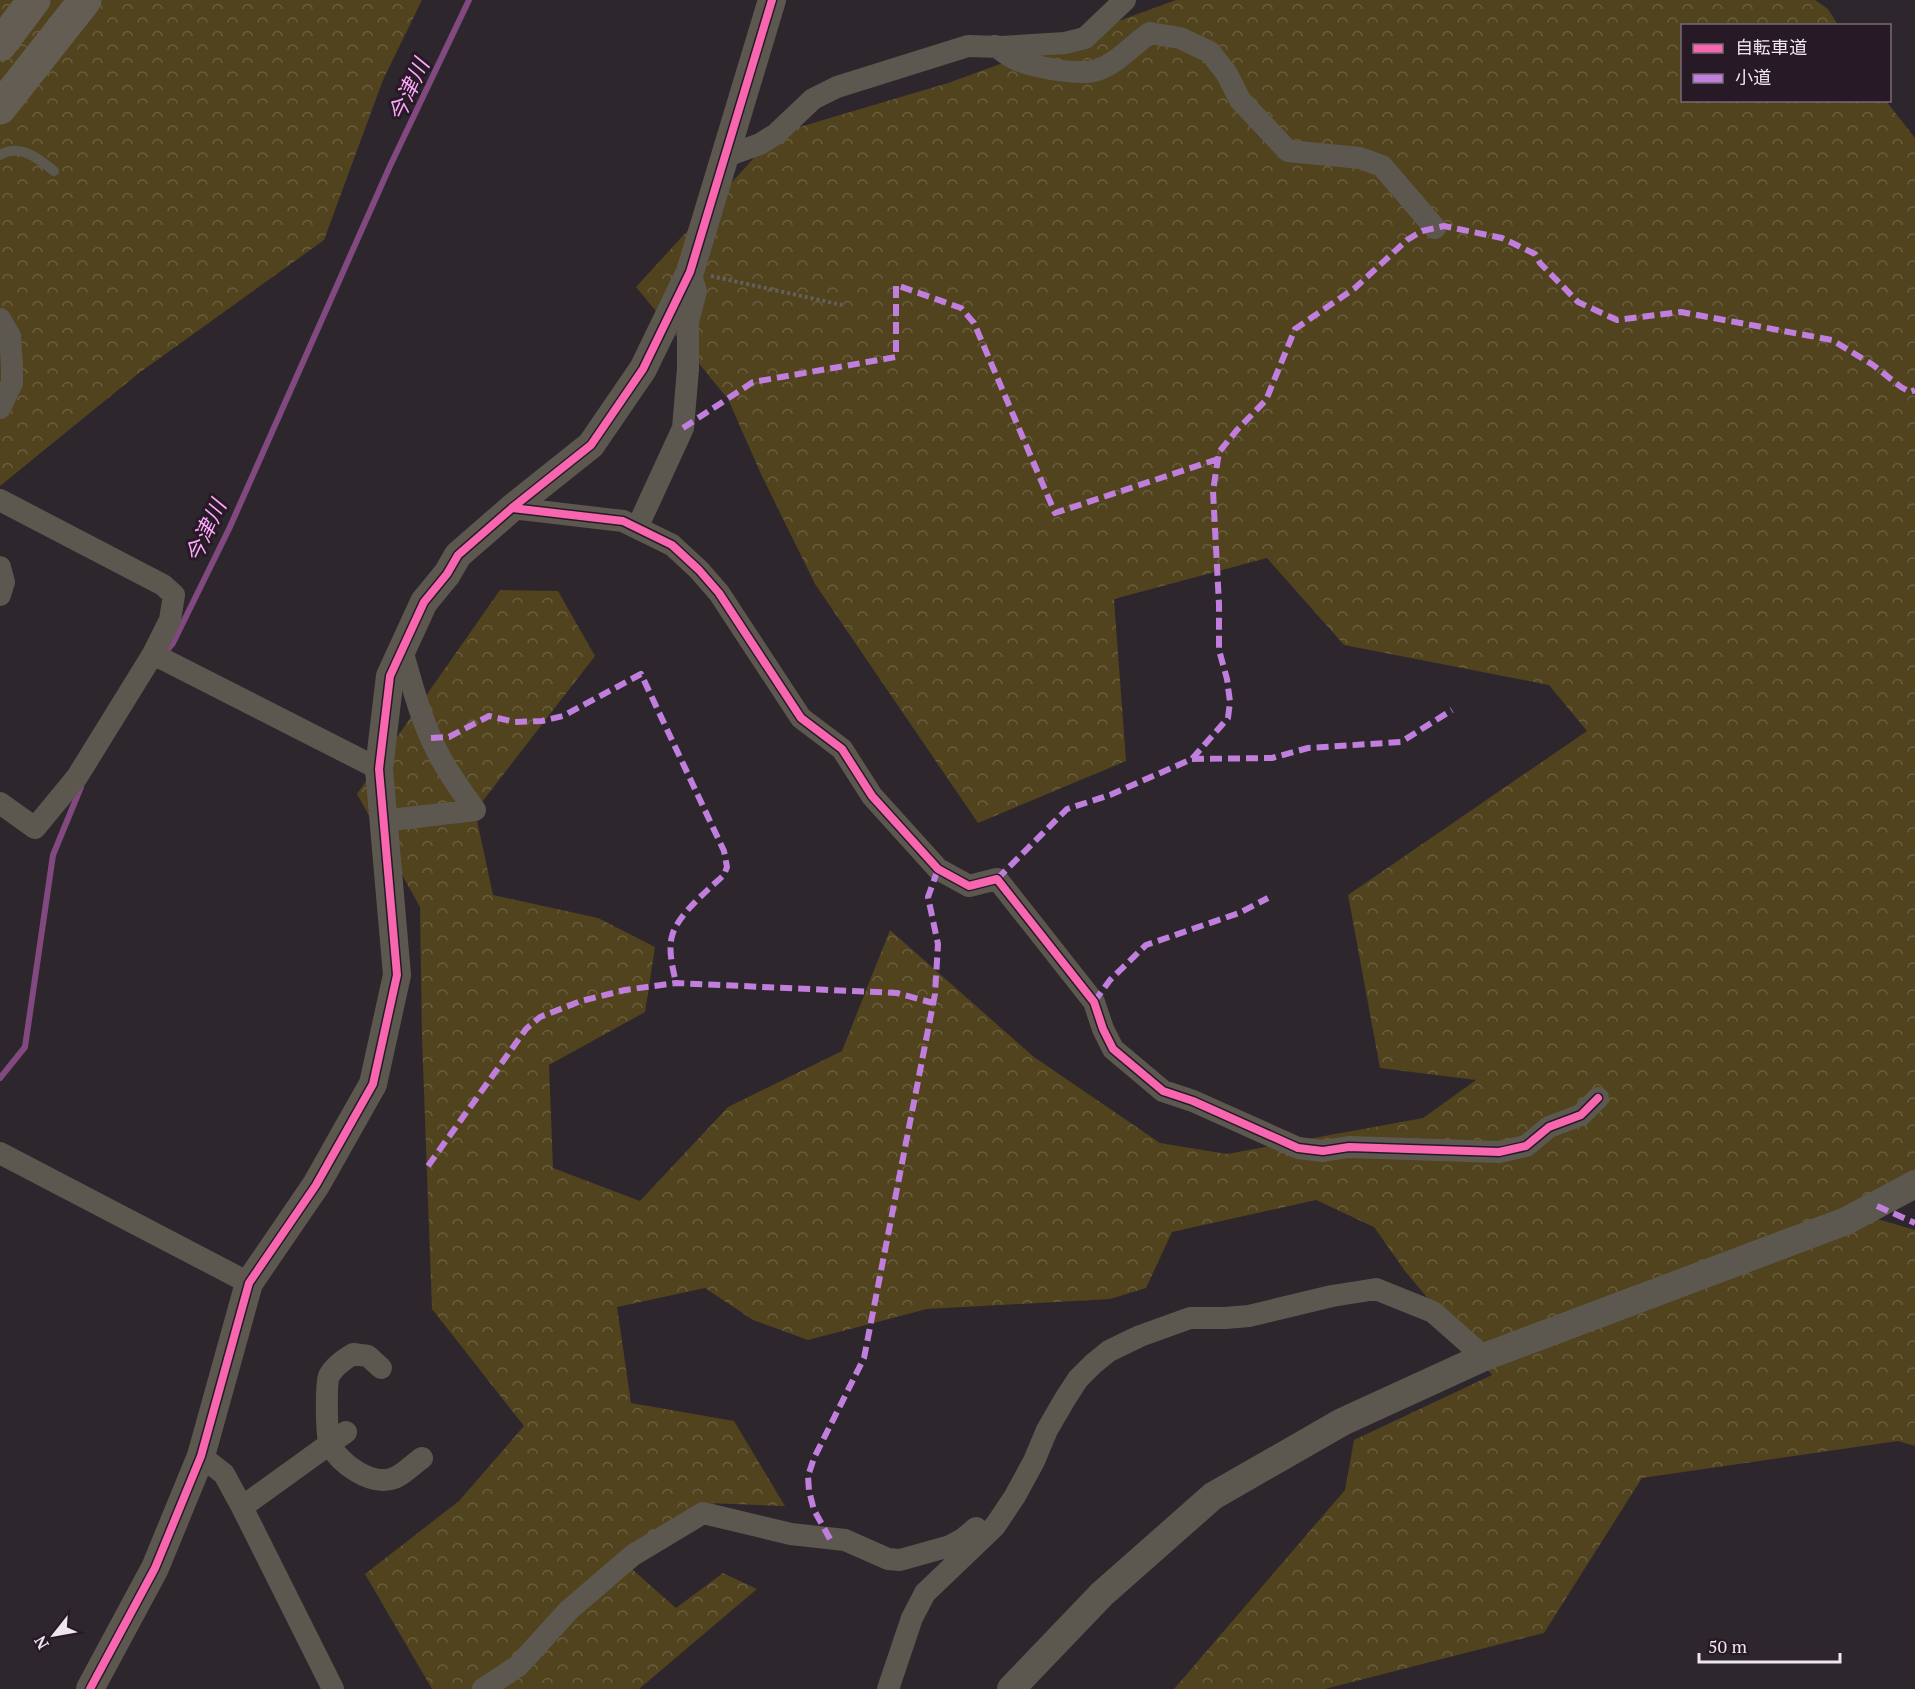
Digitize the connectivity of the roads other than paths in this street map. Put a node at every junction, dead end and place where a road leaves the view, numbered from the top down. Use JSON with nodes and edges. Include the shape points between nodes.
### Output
{"nodes":[{"id":1,"x":34,"y":0,"type":"edge"},
{"id":2,"x":86,"y":0,"type":"edge"},
{"id":3,"x":772,"y":0,"type":"edge"},
{"id":4,"x":1125,"y":0,"type":"edge"},
{"id":5,"x":0,"y":45,"type":"edge"},
{"id":6,"x":995,"y":46,"type":"junction"},
{"id":7,"x":0,"y":108,"type":"edge"},
{"id":8,"x":0,"y":155,"type":"edge"},
{"id":9,"x":724,"y":157,"type":"junction"},
{"id":10,"x":54,"y":171,"type":"dead end"},
{"id":11,"x":1435,"y":228,"type":"dead end"},
{"id":12,"x":690,"y":272,"type":"junction"},
{"id":13,"x":0,"y":319,"type":"edge"},
{"id":14,"x":0,"y":408,"type":"edge"},
{"id":15,"x":0,"y":500,"type":"edge"},
{"id":16,"x":512,"y":508,"type":"junction"},
{"id":17,"x":637,"y":528,"type":"junction"},
{"id":18,"x":0,"y":567,"type":"edge"},
{"id":19,"x":0,"y":595,"type":"edge"},
{"id":20,"x":402,"y":650,"type":"junction"},
{"id":21,"x":153,"y":654,"type":"junction"},
{"id":22,"x":379,"y":769,"type":"junction"},
{"id":23,"x":0,"y":803,"type":"edge"},
{"id":24,"x":383,"y":821,"type":"junction"},
{"id":25,"x":1598,"y":1098,"type":"dead end"},
{"id":26,"x":0,"y":1153,"type":"edge"},
{"id":27,"x":1915,"y":1184,"type":"edge"},
{"id":28,"x":249,"y":1283,"type":"junction"},
{"id":29,"x":1484,"y":1357,"type":"junction"},
{"id":30,"x":381,"y":1368,"type":"dead end"},
{"id":31,"x":337,"y":1438,"type":"junction"},
{"id":32,"x":201,"y":1456,"type":"junction"},
{"id":33,"x":422,"y":1458,"type":"dead end"},
{"id":34,"x":1034,"y":1461,"type":"junction"},
{"id":35,"x":242,"y":1506,"type":"junction"},
{"id":36,"x":90,"y":1689,"type":"edge"},
{"id":37,"x":333,"y":1689,"type":"edge"},
{"id":38,"x":483,"y":1689,"type":"edge"},
{"id":39,"x":888,"y":1689,"type":"edge"},
{"id":40,"x":1011,"y":1689,"type":"edge"}],
"edges":[{"from":1,"to":5,"type":"highway"},
{"from":2,"to":7,"type":"highway"},
{"from":3,"to":9,"type":"street"},
{"from":4,"to":6,"type":"street","via":[[1085,38],[1065,43]]},
{"from":6,"to":9,"type":"street","via":[[969,46],[837,87],[813,99],[760,144]]},
{"from":6,"to":11,"type":"street","via":[[1015,59],[1062,72],[1096,71],[1122,57],[1150,33],[1179,38],[1210,52],[1240,100],[1288,151],[1360,158],[1382,166]]},
{"from":8,"to":10,"type":"lane","via":[[7,150],[32,153]]},
{"from":9,"to":12,"type":"street"},
{"from":12,"to":16,"type":"street","via":[[643,369],[591,445]]},
{"from":12,"to":17,"type":"street","via":[[696,291],[688,322],[683,428]]},
{"from":13,"to":14,"type":"street","via":[[10,336],[12,383]]},
{"from":15,"to":21,"type":"street","via":[[163,585],[174,595],[170,620]]},
{"from":16,"to":17,"type":"street","via":[[623,521]]},
{"from":16,"to":20,"type":"street","via":[[458,555],[424,602]]},
{"from":17,"to":25,"type":"street","via":[[672,544],[699,570],[738,621],[801,718],[842,749],[872,796],[938,869],[969,885],[997,879],[1094,1002],[1113,1049],[1163,1091],[1298,1148],[1323,1151],[1349,1147],[1498,1152],[1526,1146],[1550,1127],[1581,1115]]},
{"from":18,"to":19,"type":"street","via":[[4,582]]},
{"from":20,"to":22,"type":"street","via":[[390,676]]},
{"from":20,"to":24,"type":"street","via":[[433,745],[475,810]]},
{"from":21,"to":22,"type":"street"},
{"from":21,"to":23,"type":"street","via":[[77,777],[35,828]]},
{"from":22,"to":24,"type":"street"},
{"from":24,"to":28,"type":"street","via":[[397,975],[373,1084],[316,1185]]},
{"from":26,"to":28,"type":"street"},
{"from":27,"to":29,"type":"street","via":[[1846,1221]]},
{"from":28,"to":32,"type":"street"},
{"from":29,"to":34,"type":"street","via":[[1433,1312],[1376,1289],[1249,1316],[1190,1318],[1140,1336],[1093,1364],[1065,1399]]},
{"from":29,"to":40,"type":"street","via":[[1342,1422],[1213,1496],[1101,1594]]},
{"from":30,"to":31,"type":"street","via":[[368,1356],[353,1354],[329,1376],[327,1398]]},
{"from":31,"to":33,"type":"street","via":[[350,1467],[371,1480],[392,1479]]},
{"from":31,"to":35,"type":"street"},
{"from":32,"to":35,"type":"street","via":[[224,1474]]},
{"from":32,"to":36,"type":"street","via":[[155,1568]]},
{"from":34,"to":38,"type":"street","via":[[963,1539],[900,1560],[888,1559],[845,1540],[791,1534],[703,1513],[633,1555],[569,1610],[518,1666]]},
{"from":34,"to":39,"type":"street","via":[[995,1526],[925,1593],[912,1618]]},
{"from":35,"to":37,"type":"street"}]}
